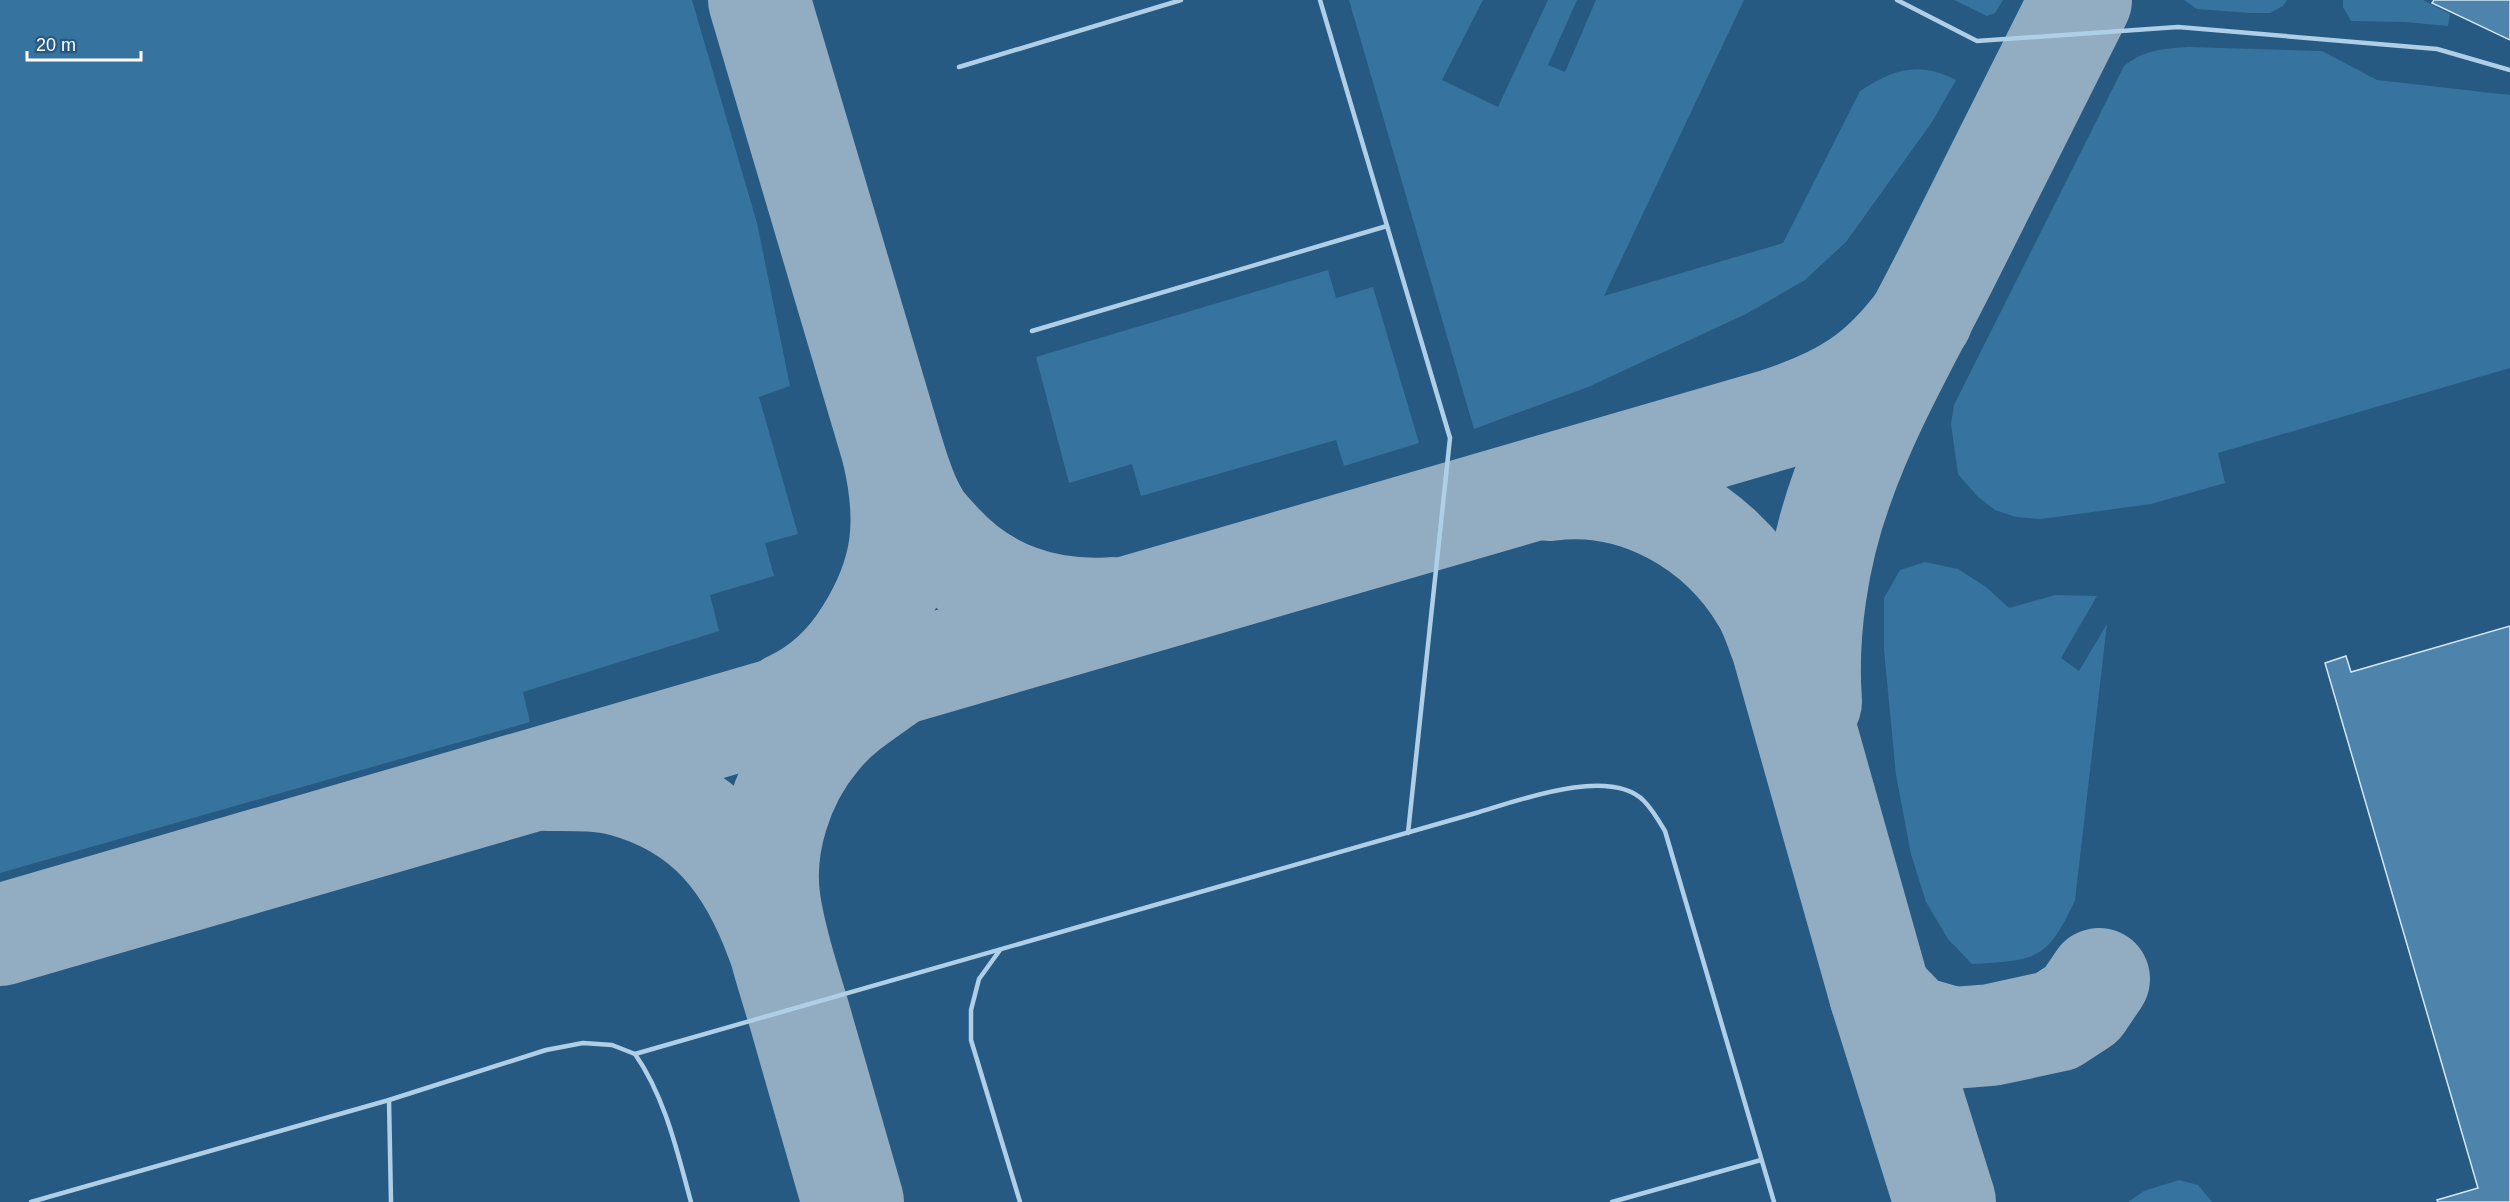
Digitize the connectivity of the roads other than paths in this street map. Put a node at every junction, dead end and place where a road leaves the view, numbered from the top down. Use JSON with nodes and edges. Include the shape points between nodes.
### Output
{"nodes":[{"id":1,"x":1181,"y":0,"type":"edge"},
{"id":2,"x":1320,"y":0,"type":"edge"},
{"id":3,"x":1897,"y":0,"type":"edge"},
{"id":4,"x":959,"y":67,"type":"dead end"},
{"id":5,"x":2510,"y":70,"type":"edge"},
{"id":6,"x":1387,"y":226,"type":"junction"},
{"id":7,"x":1032,"y":332,"type":"dead end"},
{"id":8,"x":1408,"y":833,"type":"junction"},
{"id":9,"x":1000,"y":949,"type":"junction"},
{"id":10,"x":635,"y":1054,"type":"junction"},
{"id":11,"x":388,"y":1100,"type":"junction"},
{"id":12,"x":1761,"y":1160,"type":"junction"},
{"id":13,"x":31,"y":1202,"type":"edge"},
{"id":14,"x":391,"y":1202,"type":"edge"},
{"id":15,"x":691,"y":1202,"type":"edge"},
{"id":16,"x":1020,"y":1202,"type":"edge"},
{"id":17,"x":1612,"y":1202,"type":"edge"},
{"id":18,"x":1774,"y":1202,"type":"edge"}],
"edges":[{"from":1,"to":4,"type":"lane"},
{"from":2,"to":6,"type":"lane"},
{"from":3,"to":5,"type":"lane","via":[[1977,41],[2178,27],[2437,50]]},
{"from":6,"to":7,"type":"lane"},
{"from":6,"to":8,"type":"lane","via":[[1450,438]]},
{"from":8,"to":9,"type":"lane"},
{"from":8,"to":12,"type":"lane","via":[[1553,791],[1600,784],[1643,799],[1665,831]]},
{"from":9,"to":10,"type":"lane"},
{"from":9,"to":16,"type":"lane","via":[[979,979],[971,1010],[971,1040]]},
{"from":10,"to":11,"type":"lane","via":[[612,1045],[583,1043],[546,1050]]},
{"from":10,"to":15,"type":"lane","via":[[650,1075]]},
{"from":11,"to":13,"type":"lane"},
{"from":11,"to":14,"type":"lane"},
{"from":12,"to":17,"type":"lane"},
{"from":12,"to":18,"type":"lane"}]}
